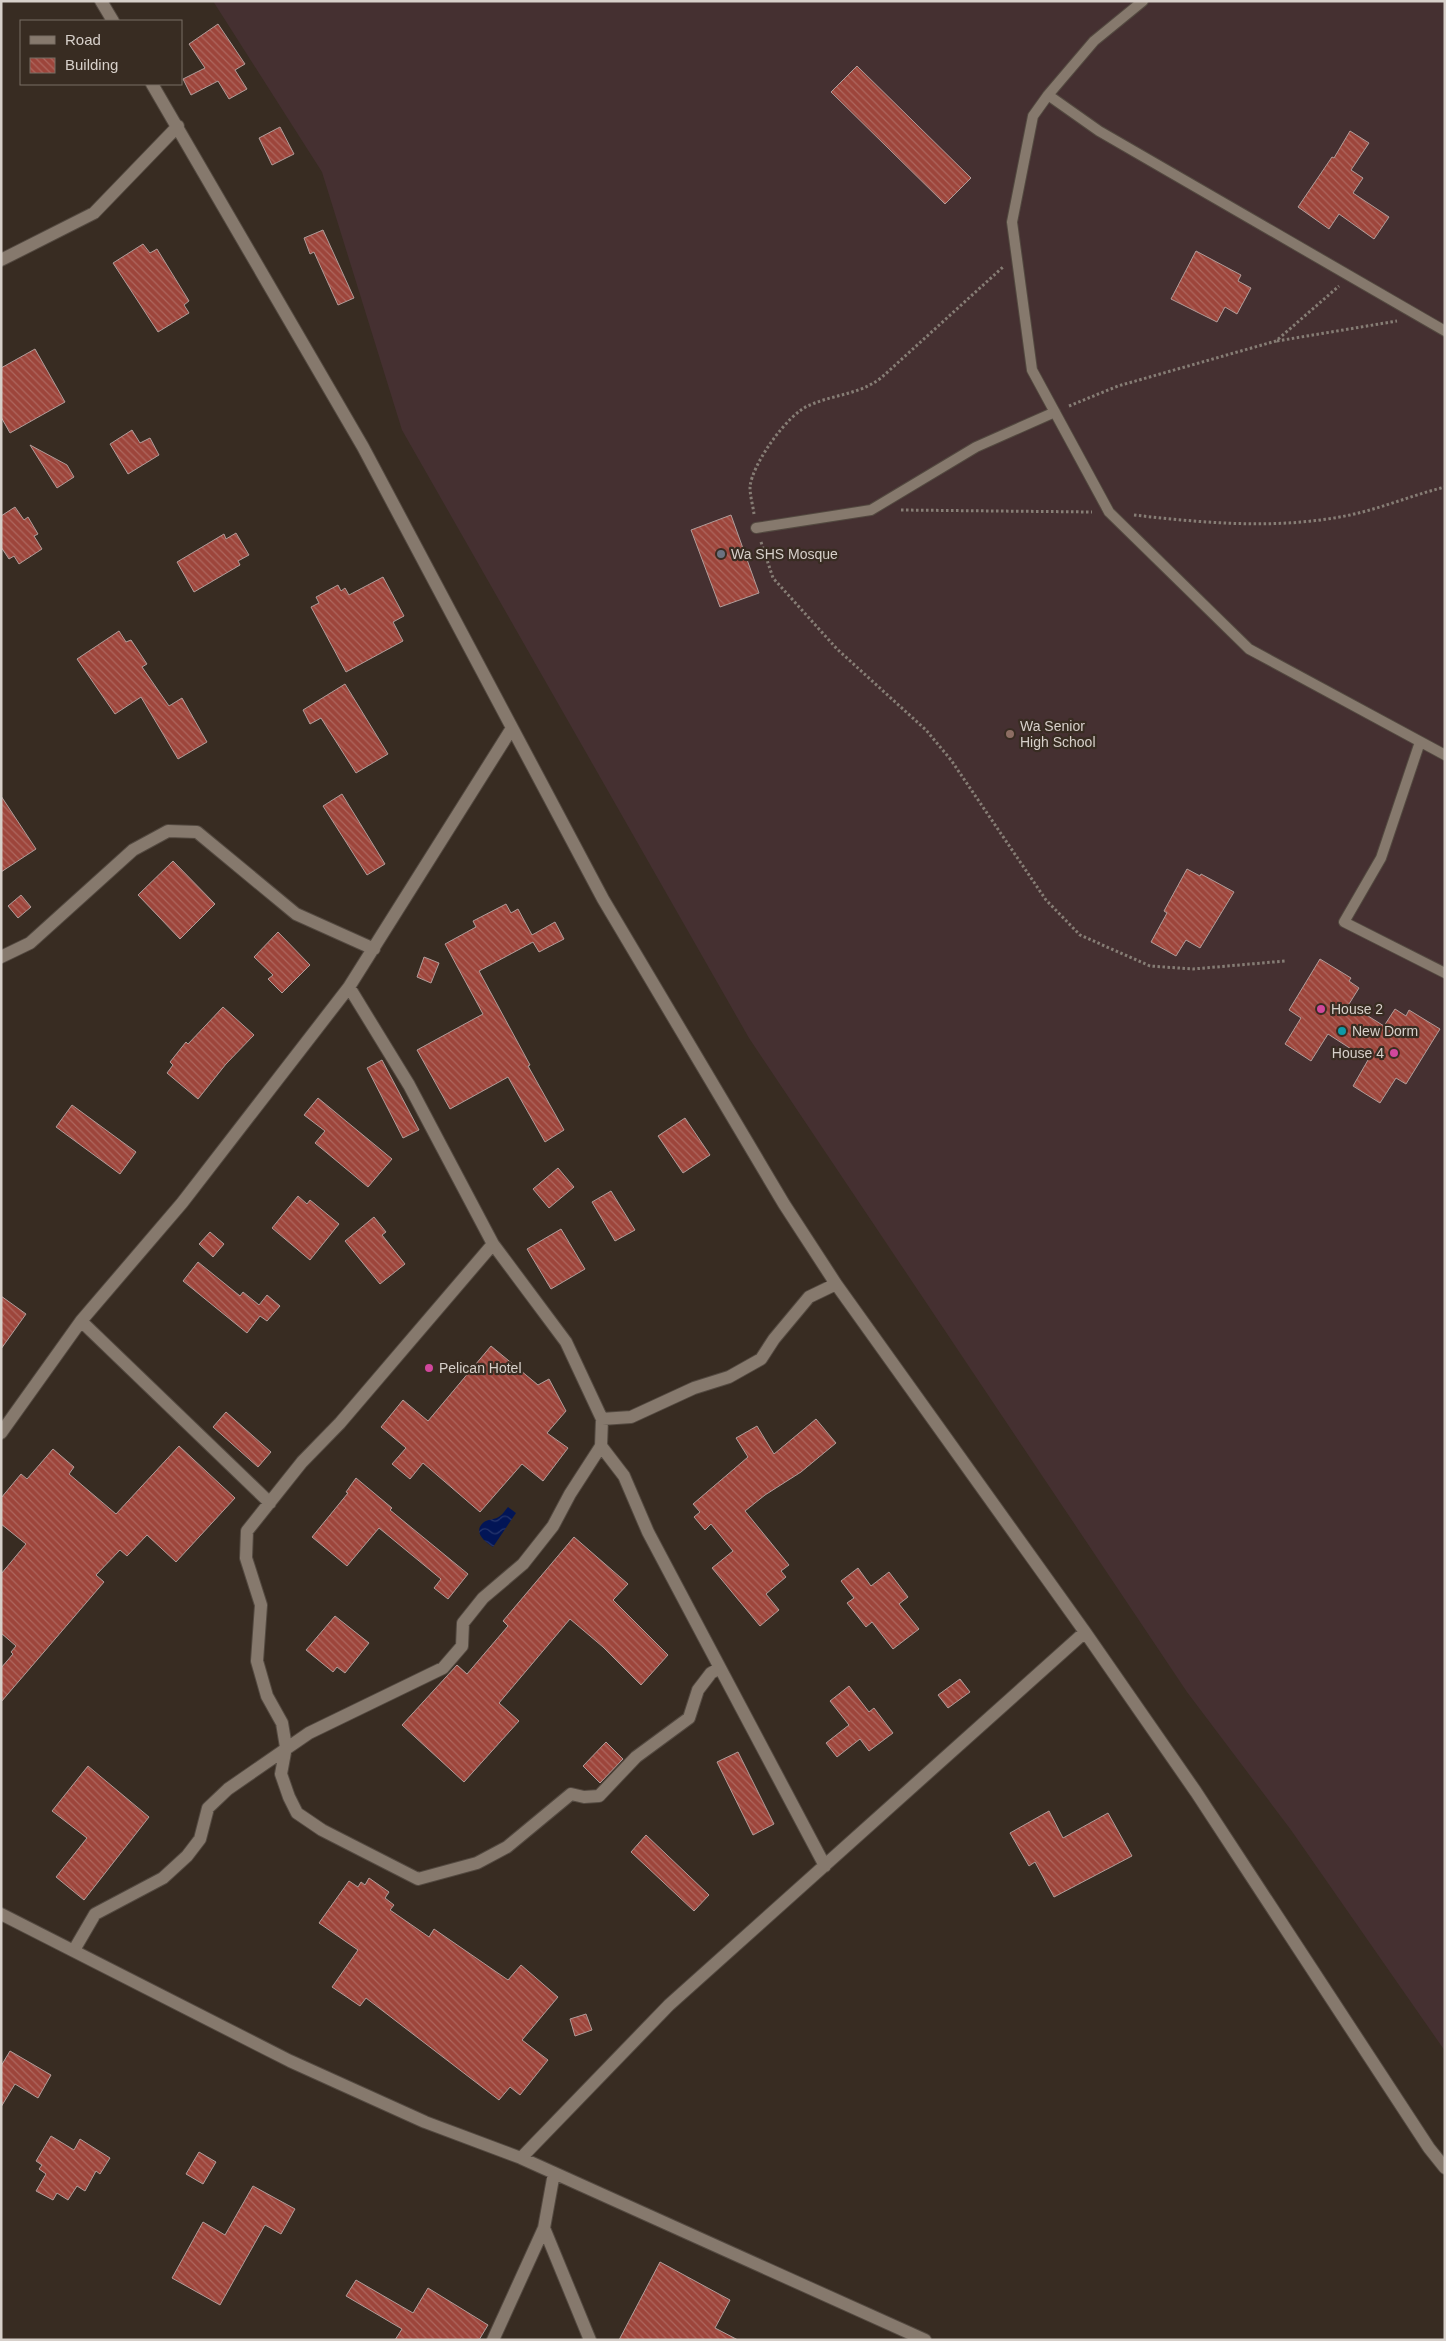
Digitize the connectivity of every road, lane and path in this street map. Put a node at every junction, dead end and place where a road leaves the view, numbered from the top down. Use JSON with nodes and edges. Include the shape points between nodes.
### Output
{"nodes":[{"id":1,"x":101,"y":1,"type":"edge"},
{"id":2,"x":1143,"y":1,"type":"edge"},
{"id":3,"x":112,"y":20,"type":"edge"},
{"id":4,"x":153,"y":85,"type":"edge"},
{"id":5,"x":1048,"y":95,"type":"junction"},
{"id":6,"x":178,"y":126,"type":"junction"},
{"id":7,"x":1016,"y":255,"type":"junction"},
{"id":8,"x":1,"y":260,"type":"edge"},
{"id":9,"x":1351,"y":276,"type":"junction"},
{"id":10,"x":1421,"y":317,"type":"junction"},
{"id":11,"x":1445,"y":331,"type":"edge"},
{"id":12,"x":1276,"y":341,"type":"junction"},
{"id":13,"x":1055,"y":412,"type":"junction"},
{"id":14,"x":1445,"y":487,"type":"edge"},
{"id":15,"x":900,"y":510,"type":"dead end"},
{"id":16,"x":1109,"y":512,"type":"junction"},
{"id":17,"x":756,"y":528,"type":"junction"},
{"id":18,"x":512,"y":728,"type":"junction"},
{"id":19,"x":1420,"y":742,"type":"junction"},
{"id":20,"x":1445,"y":755,"type":"edge"},
{"id":21,"x":374,"y":949,"type":"junction"},
{"id":22,"x":1,"y":957,"type":"edge"},
{"id":23,"x":1284,"y":961,"type":"dead end"},
{"id":24,"x":1445,"y":972,"type":"edge"},
{"id":25,"x":349,"y":987,"type":"junction"},
{"id":26,"x":493,"y":1244,"type":"junction"},
{"id":27,"x":836,"y":1284,"type":"junction"},
{"id":28,"x":81,"y":1321,"type":"junction"},
{"id":29,"x":602,"y":1419,"type":"junction"},
{"id":30,"x":1,"y":1433,"type":"edge"},
{"id":31,"x":602,"y":1446,"type":"junction"},
{"id":32,"x":270,"y":1503,"type":"junction"},
{"id":33,"x":1085,"y":1632,"type":"junction"},
{"id":34,"x":720,"y":1668,"type":"junction"},
{"id":35,"x":286,"y":1747,"type":"junction"},
{"id":36,"x":825,"y":1866,"type":"junction"},
{"id":37,"x":1,"y":1914,"type":"edge"},
{"id":38,"x":74,"y":1950,"type":"junction"},
{"id":39,"x":521,"y":2158,"type":"junction"},
{"id":40,"x":1445,"y":2168,"type":"edge"},
{"id":41,"x":554,"y":2172,"type":"junction"},
{"id":42,"x":544,"y":2228,"type":"junction"},
{"id":43,"x":493,"y":2340,"type":"edge"},
{"id":44,"x":590,"y":2340,"type":"edge"},
{"id":45,"x":925,"y":2340,"type":"edge"}],
"edges":[{"from":1,"to":3,"type":"street"},
{"from":2,"to":5,"type":"lane","via":[[1094,41]]},
{"from":4,"to":6,"type":"street"},
{"from":5,"to":7,"type":"lane","via":[[1032,116],[1012,222]]},
{"from":5,"to":9,"type":"lane","via":[[1100,131]]},
{"from":6,"to":8,"type":"street","via":[[94,213]]},
{"from":6,"to":18,"type":"street","via":[[362,447]]},
{"from":7,"to":13,"type":"lane","via":[[1032,370]]},
{"from":7,"to":17,"type":"path","via":[[874,384],[867,389],[808,405],[790,419],[759,462],[750,487]]},
{"from":9,"to":10,"type":"lane"},
{"from":9,"to":12,"type":"path"},
{"from":10,"to":11,"type":"lane"},
{"from":10,"to":12,"type":"path"},
{"from":12,"to":13,"type":"path","via":[[1118,386]]},
{"from":13,"to":16,"type":"lane"},
{"from":13,"to":17,"type":"lane","via":[[976,447],[871,510]]},
{"from":14,"to":16,"type":"path","via":[[1350,515],[1290,522],[1209,523]]},
{"from":15,"to":16,"type":"path"},
{"from":16,"to":19,"type":"lane","via":[[1249,649]]},
{"from":17,"to":23,"type":"path","via":[[773,578],[837,649],[926,730],[951,760],[1046,900],[1080,935],[1150,966],[1193,970]]},
{"from":18,"to":21,"type":"street"},
{"from":18,"to":27,"type":"street","via":[[603,898],[784,1204]]},
{"from":19,"to":20,"type":"lane"},
{"from":19,"to":24,"type":"lane","via":[[1381,858],[1344,922]]},
{"from":21,"to":22,"type":"street","via":[[296,914],[197,832],[168,831],[133,850],[30,943]]},
{"from":21,"to":25,"type":"street"},
{"from":25,"to":26,"type":"street","via":[[409,1085]]},
{"from":25,"to":28,"type":"street","via":[[182,1203]]},
{"from":26,"to":29,"type":"street","via":[[566,1342]]},
{"from":26,"to":32,"type":"street","via":[[302,1462]]},
{"from":27,"to":29,"type":"street","via":[[809,1297],[761,1359],[729,1378],[694,1388],[631,1417]]},
{"from":27,"to":33,"type":"street"},
{"from":28,"to":30,"type":"street"},
{"from":28,"to":32,"type":"street"},
{"from":29,"to":31,"type":"street"},
{"from":31,"to":34,"type":"street","via":[[624,1476],[648,1532]]},
{"from":31,"to":35,"type":"street","via":[[553,1526],[523,1564],[483,1598],[463,1623],[462,1646],[443,1668]]},
{"from":32,"to":35,"type":"street","via":[[247,1531],[246,1558],[261,1604],[257,1661],[266,1696],[282,1723]]},
{"from":33,"to":36,"type":"street"},
{"from":33,"to":40,"type":"street","via":[[1196,1792]]},
{"from":34,"to":35,"type":"street","via":[[711,1673],[698,1690],[689,1718],[636,1758],[599,1796],[571,1794],[507,1847],[477,1863],[418,1880],[322,1830],[297,1813],[281,1774]]},
{"from":34,"to":36,"type":"street"},
{"from":35,"to":38,"type":"street","via":[[228,1789],[208,1808],[200,1839],[163,1878],[95,1914]]},
{"from":36,"to":39,"type":"street","via":[[669,2006]]},
{"from":37,"to":38,"type":"street"},
{"from":38,"to":39,"type":"street","via":[[290,2061],[425,2122]]},
{"from":39,"to":41,"type":"street"},
{"from":41,"to":42,"type":"street"},
{"from":41,"to":45,"type":"street"},
{"from":42,"to":43,"type":"street"},
{"from":42,"to":44,"type":"street"}]}
